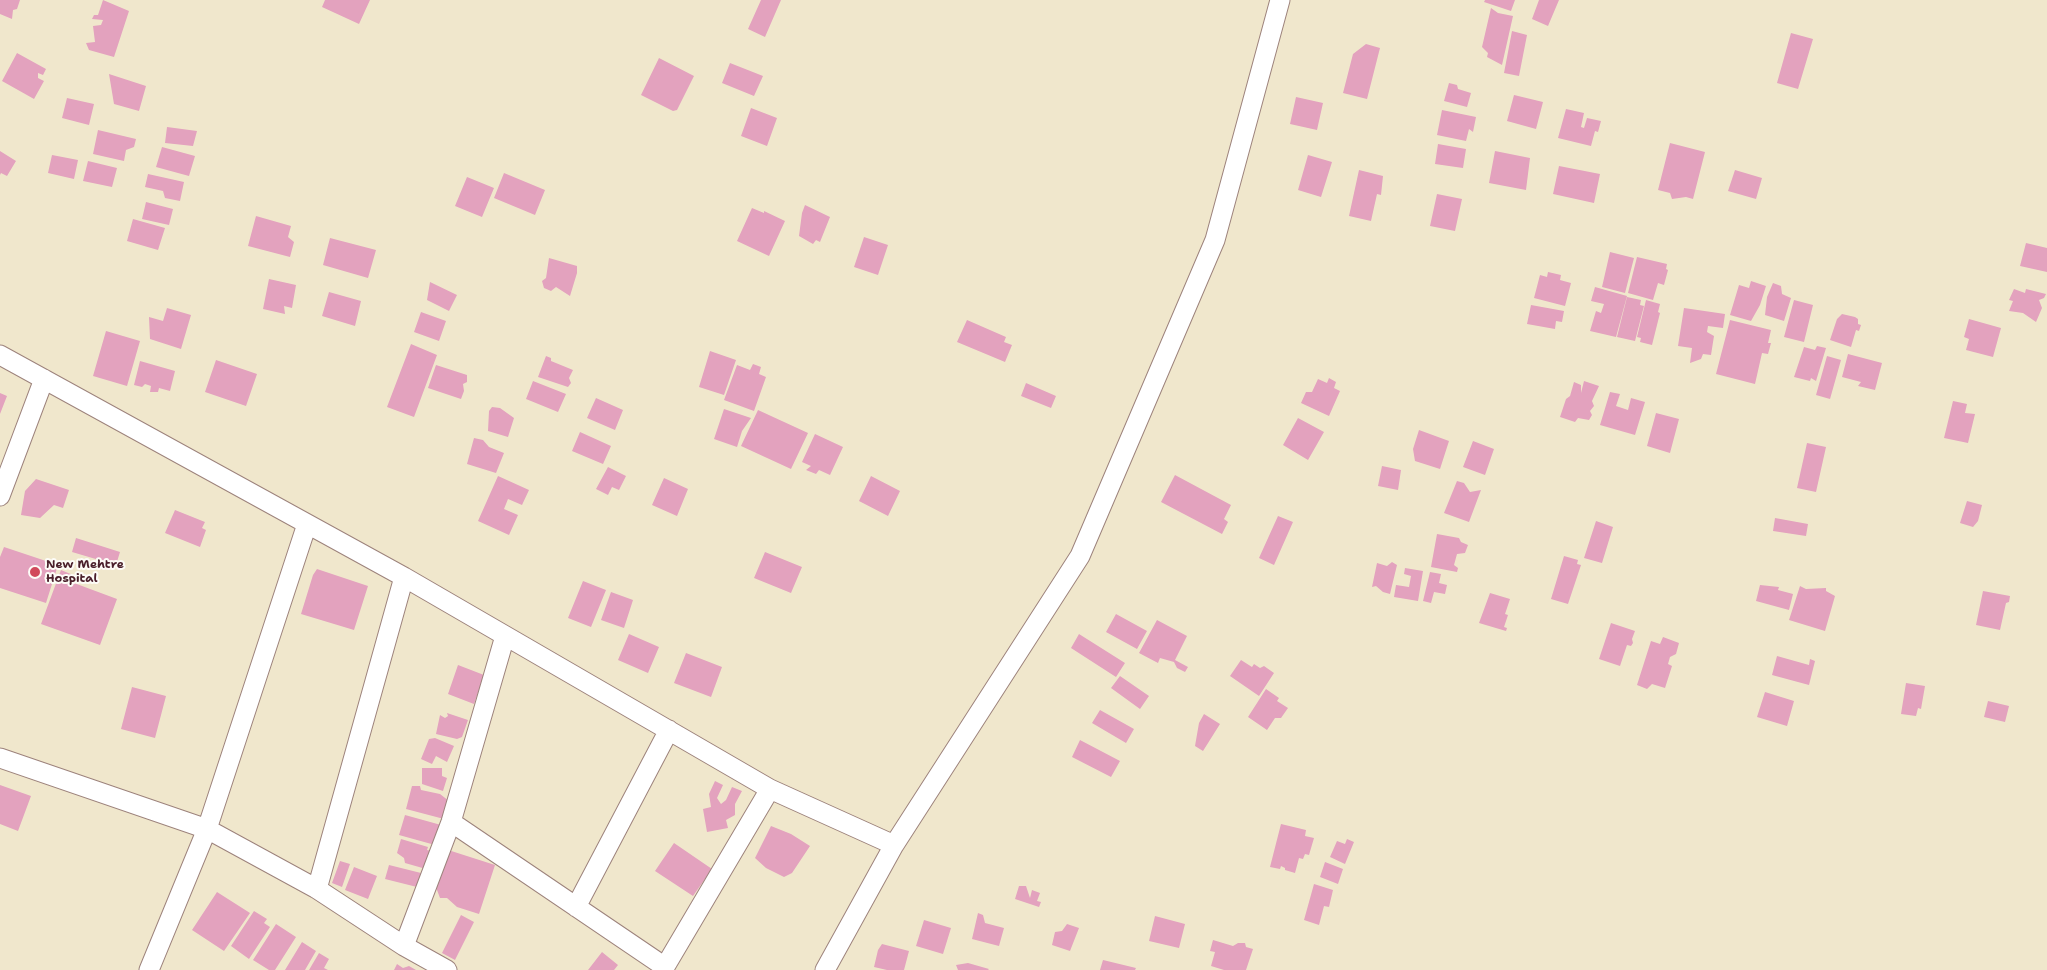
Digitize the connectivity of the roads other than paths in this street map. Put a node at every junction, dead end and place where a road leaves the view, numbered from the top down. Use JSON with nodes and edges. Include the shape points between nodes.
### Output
{"nodes":[{"id":1,"x":1280,"y":0,"type":"edge"},
{"id":2,"x":0,"y":355,"type":"edge"},
{"id":3,"x":44,"y":379,"type":"junction"},
{"id":4,"x":0,"y":496,"type":"edge"},
{"id":5,"x":307,"y":524,"type":"junction"},
{"id":6,"x":404,"y":577,"type":"junction"},
{"id":7,"x":505,"y":636,"type":"junction"},
{"id":8,"x":669,"y":730,"type":"junction"},
{"id":9,"x":0,"y":758,"type":"edge"},
{"id":10,"x":770,"y":789,"type":"junction"},
{"id":11,"x":452,"y":822,"type":"junction"},
{"id":12,"x":207,"y":829,"type":"junction"},
{"id":13,"x":894,"y":845,"type":"junction"},
{"id":14,"x":317,"y":889,"type":"junction"},
{"id":15,"x":576,"y":907,"type":"junction"},
{"id":16,"x":404,"y":946,"type":"junction"},
{"id":17,"x":664,"y":968,"type":"edge"},
{"id":18,"x":149,"y":970,"type":"edge"},
{"id":19,"x":447,"y":970,"type":"edge"},
{"id":20,"x":825,"y":970,"type":"edge"}],
"edges":[{"from":1,"to":13,"type":"street","via":[[1215,240],[1080,556]]},
{"from":2,"to":3,"type":"street"},
{"from":3,"to":4,"type":"street"},
{"from":3,"to":5,"type":"street"},
{"from":5,"to":6,"type":"street"},
{"from":5,"to":12,"type":"street"},
{"from":6,"to":7,"type":"street"},
{"from":6,"to":14,"type":"street"},
{"from":7,"to":8,"type":"street"},
{"from":7,"to":11,"type":"street"},
{"from":8,"to":10,"type":"street"},
{"from":8,"to":15,"type":"street"},
{"from":9,"to":12,"type":"street"},
{"from":10,"to":13,"type":"street"},
{"from":10,"to":17,"type":"street"},
{"from":11,"to":15,"type":"street"},
{"from":11,"to":16,"type":"street"},
{"from":12,"to":14,"type":"street"},
{"from":12,"to":18,"type":"street"},
{"from":13,"to":20,"type":"street"},
{"from":14,"to":16,"type":"street"},
{"from":15,"to":17,"type":"street"},
{"from":16,"to":19,"type":"street"}]}
